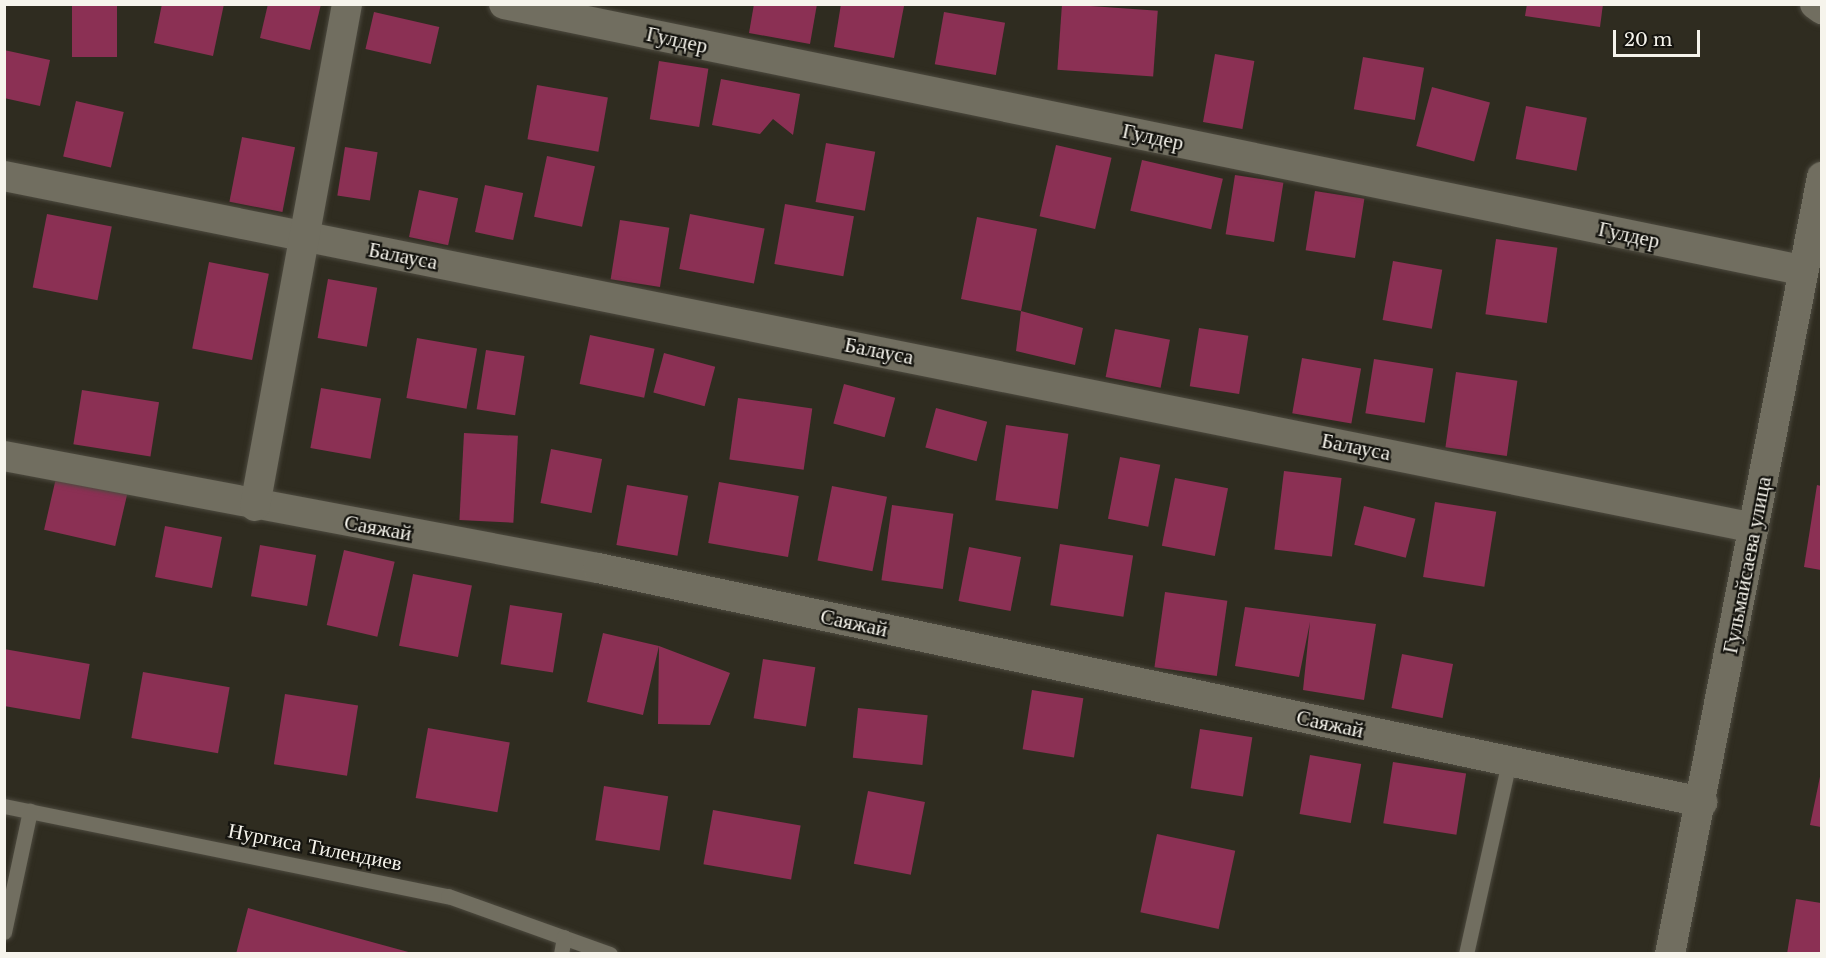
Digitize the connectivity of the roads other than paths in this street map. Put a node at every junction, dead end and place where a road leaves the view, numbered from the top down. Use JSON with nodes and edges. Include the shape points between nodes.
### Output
{"nodes":[{"id":1,"x":347,"y":4,"type":"edge"},
{"id":2,"x":504,"y":4,"type":"edge"},
{"id":3,"x":1815,"y":4,"type":"edge"},
{"id":4,"x":1821,"y":9,"type":"edge"},
{"id":5,"x":4,"y":176,"type":"edge"},
{"id":6,"x":1821,"y":177,"type":"edge"},
{"id":7,"x":308,"y":236,"type":"junction"},
{"id":8,"x":1801,"y":270,"type":"junction"},
{"id":9,"x":4,"y":456,"type":"edge"},
{"id":10,"x":255,"y":506,"type":"junction"},
{"id":11,"x":1754,"y":528,"type":"junction"},
{"id":12,"x":1509,"y":762,"type":"junction"},
{"id":13,"x":1702,"y":802,"type":"junction"},
{"id":14,"x":4,"y":806,"type":"edge"},
{"id":15,"x":30,"y":811,"type":"junction"},
{"id":16,"x":4,"y":932,"type":"edge"},
{"id":17,"x":564,"y":938,"type":"junction"},
{"id":18,"x":561,"y":954,"type":"edge"},
{"id":19,"x":610,"y":954,"type":"edge"},
{"id":20,"x":1466,"y":954,"type":"edge"},
{"id":21,"x":1670,"y":954,"type":"edge"}],
"edges":[{"from":1,"to":7,"type":"street"},
{"from":2,"to":8,"type":"street","name":"Гулдер"},
{"from":3,"to":4,"type":"street"},
{"from":5,"to":7,"type":"street","name":"Балауса"},
{"from":6,"to":8,"type":"street","name":"Гульмайсаева улица"},
{"from":7,"to":10,"type":"street"},
{"from":7,"to":11,"type":"street","name":"Балауса"},
{"from":8,"to":11,"type":"street","name":"Гульмайсаева улица"},
{"from":9,"to":10,"type":"street","name":"Саяжай"},
{"from":10,"to":12,"type":"street","name":"Саяжай","via":[[598,568]]},
{"from":11,"to":13,"type":"street","name":"Гульмайсаева улица"},
{"from":12,"to":13,"type":"street","name":"Саяжай"},
{"from":12,"to":20,"type":"lane"},
{"from":13,"to":21,"type":"street","name":"Гульмайсаева улица"},
{"from":14,"to":15,"type":"lane","name":"Нургиса Тилендиев"},
{"from":15,"to":16,"type":"lane"},
{"from":15,"to":17,"type":"lane","name":"Нургиса Тилендиев","via":[[448,896]]},
{"from":17,"to":18,"type":"lane"},
{"from":17,"to":19,"type":"lane","name":"Нургиса Тилендиев"}]}
